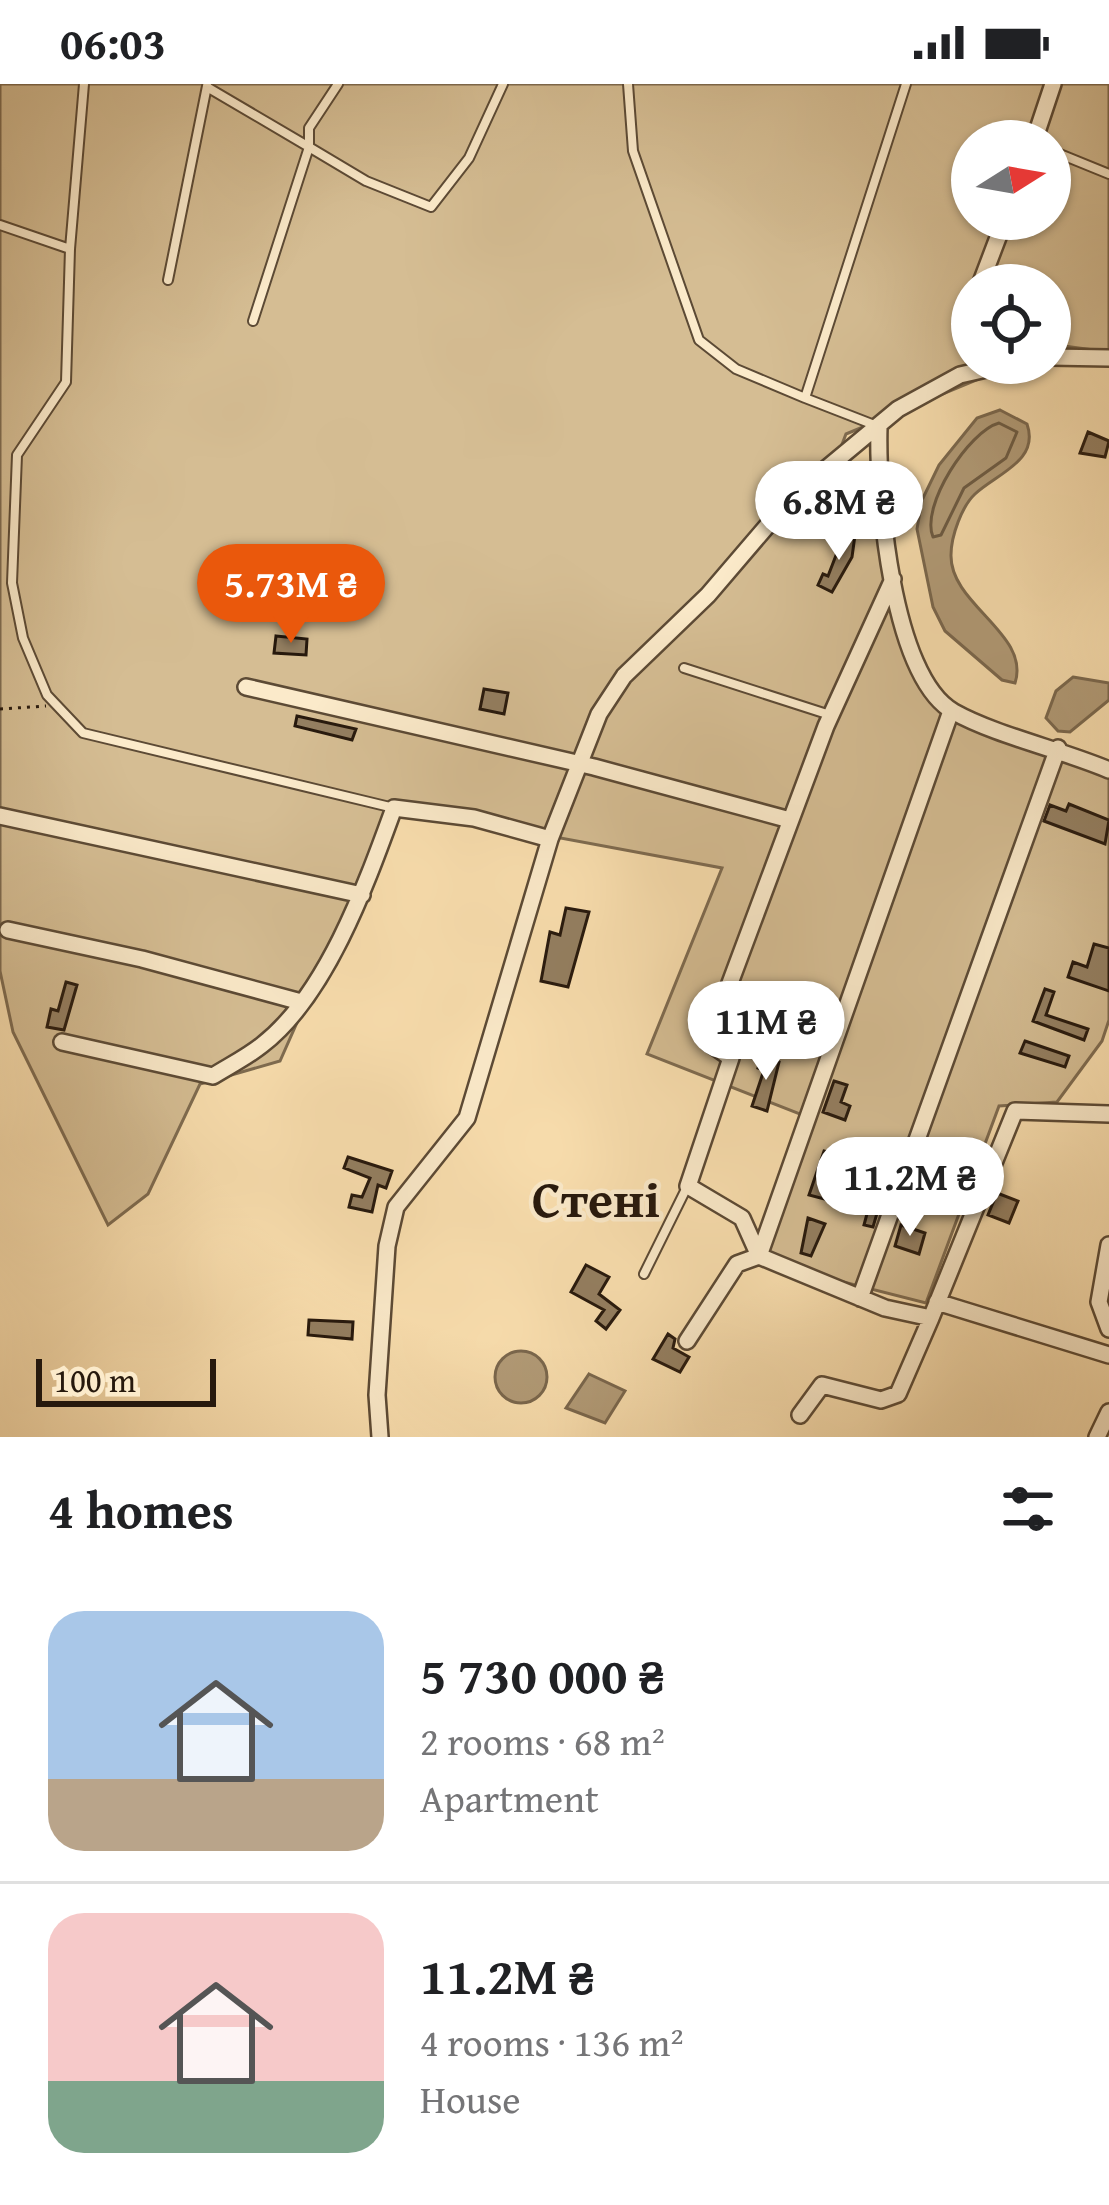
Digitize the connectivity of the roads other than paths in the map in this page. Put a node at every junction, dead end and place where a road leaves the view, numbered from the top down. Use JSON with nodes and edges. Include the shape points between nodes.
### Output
{"nodes":[{"id":1,"x":84,"y":84,"type":"edge"},
{"id":2,"x":338,"y":84,"type":"edge"},
{"id":3,"x":503,"y":84,"type":"edge"},
{"id":4,"x":628,"y":84,"type":"edge"},
{"id":5,"x":905,"y":84,"type":"edge"},
{"id":6,"x":1053,"y":84,"type":"edge"},
{"id":7,"x":207,"y":85,"type":"edge"},
{"id":8,"x":1041,"y":120,"type":"edge"},
{"id":9,"x":309,"y":147,"type":"junction"},
{"id":10,"x":1071,"y":158,"type":"edge"},
{"id":11,"x":1109,"y":173,"type":"edge"},
{"id":12,"x":0,"y":225,"type":"edge"},
{"id":13,"x":70,"y":249,"type":"junction"},
{"id":14,"x":168,"y":280,"type":"dead end"},
{"id":15,"x":253,"y":321,"type":"dead end"},
{"id":16,"x":1071,"y":357,"type":"edge"},
{"id":17,"x":1109,"y":358,"type":"edge"},
{"id":18,"x":951,"y":380,"type":"edge"},
{"id":19,"x":806,"y":398,"type":"junction"},
{"id":20,"x":879,"y":427,"type":"junction"},
{"id":21,"x":893,"y":579,"type":"junction"},
{"id":22,"x":684,"y":668,"type":"dead end"},
{"id":23,"x":246,"y":687,"type":"dead end"},
{"id":24,"x":951,"y":712,"type":"junction"},
{"id":25,"x":832,"y":715,"type":"junction"},
{"id":26,"x":1058,"y":748,"type":"junction"},
{"id":27,"x":579,"y":765,"type":"junction"},
{"id":28,"x":1109,"y":770,"type":"edge"},
{"id":29,"x":394,"y":808,"type":"junction"},
{"id":30,"x":0,"y":816,"type":"edge"},
{"id":31,"x":790,"y":820,"type":"junction"},
{"id":32,"x":550,"y":839,"type":"junction"},
{"id":33,"x":362,"y":895,"type":"junction"},
{"id":34,"x":8,"y":930,"type":"dead end"},
{"id":35,"x":301,"y":1002,"type":"junction"},
{"id":36,"x":62,"y":1042,"type":"dead end"},
{"id":37,"x":1109,"y":1114,"type":"edge"},
{"id":38,"x":688,"y":1186,"type":"junction"},
{"id":39,"x":1109,"y":1245,"type":"edge"},
{"id":40,"x":759,"y":1256,"type":"junction"},
{"id":41,"x":644,"y":1274,"type":"dead end"},
{"id":42,"x":860,"y":1298,"type":"junction"},
{"id":43,"x":934,"y":1310,"type":"junction"},
{"id":44,"x":1109,"y":1329,"type":"edge"},
{"id":45,"x":687,"y":1341,"type":"dead end"},
{"id":46,"x":1109,"y":1355,"type":"edge"},
{"id":47,"x":1109,"y":1412,"type":"edge"},
{"id":48,"x":800,"y":1415,"type":"dead end"},
{"id":49,"x":380,"y":1437,"type":"edge"},
{"id":50,"x":1097,"y":1437,"type":"edge"}],
"edges":[{"from":1,"to":13,"type":"lane"},
{"from":2,"to":9,"type":"lane","via":[[310,128]]},
{"from":3,"to":9,"type":"lane","via":[[469,158],[431,206],[366,182]]},
{"from":4,"to":19,"type":"lane","via":[[633,151],[699,340],[736,369]]},
{"from":5,"to":19,"type":"lane"},
{"from":6,"to":8,"type":"street"},
{"from":7,"to":9,"type":"lane"},
{"from":7,"to":14,"type":"lane"},
{"from":9,"to":15,"type":"lane"},
{"from":10,"to":11,"type":"lane"},
{"from":12,"to":13,"type":"lane"},
{"from":13,"to":29,"type":"lane","via":[[66,382],[17,454],[12,567],[23,638],[56,706],[83,734]]},
{"from":16,"to":17,"type":"street"},
{"from":18,"to":20,"type":"street"},
{"from":19,"to":20,"type":"lane"},
{"from":20,"to":21,"type":"street"},
{"from":20,"to":27,"type":"street","via":[[791,498],[624,676]]},
{"from":21,"to":24,"type":"street","via":[[916,662]]},
{"from":21,"to":25,"type":"street"},
{"from":22,"to":25,"type":"lane"},
{"from":23,"to":27,"type":"street"},
{"from":24,"to":26,"type":"street"},
{"from":24,"to":40,"type":"street"},
{"from":25,"to":31,"type":"street"},
{"from":26,"to":28,"type":"street"},
{"from":26,"to":42,"type":"street"},
{"from":27,"to":31,"type":"street"},
{"from":27,"to":32,"type":"street"},
{"from":29,"to":32,"type":"street"},
{"from":29,"to":33,"type":"street"},
{"from":30,"to":33,"type":"street"},
{"from":31,"to":38,"type":"street","via":[[708,1042],[731,1058]]},
{"from":32,"to":49,"type":"street","via":[[467,1118],[396,1207],[387,1246]]},
{"from":33,"to":35,"type":"street"},
{"from":34,"to":35,"type":"street"},
{"from":35,"to":36,"type":"street","via":[[264,1044],[213,1076]]},
{"from":37,"to":43,"type":"street","via":[[1015,1111]]},
{"from":38,"to":40,"type":"street","via":[[742,1218]]},
{"from":38,"to":41,"type":"lane"},
{"from":39,"to":44,"type":"street","via":[[1099,1301]]},
{"from":40,"to":42,"type":"street"},
{"from":40,"to":45,"type":"street","via":[[737,1264]]},
{"from":42,"to":43,"type":"street"},
{"from":43,"to":46,"type":"street"},
{"from":43,"to":48,"type":"street","via":[[898,1394],[880,1400],[823,1385]]},
{"from":47,"to":50,"type":"street"}]}
